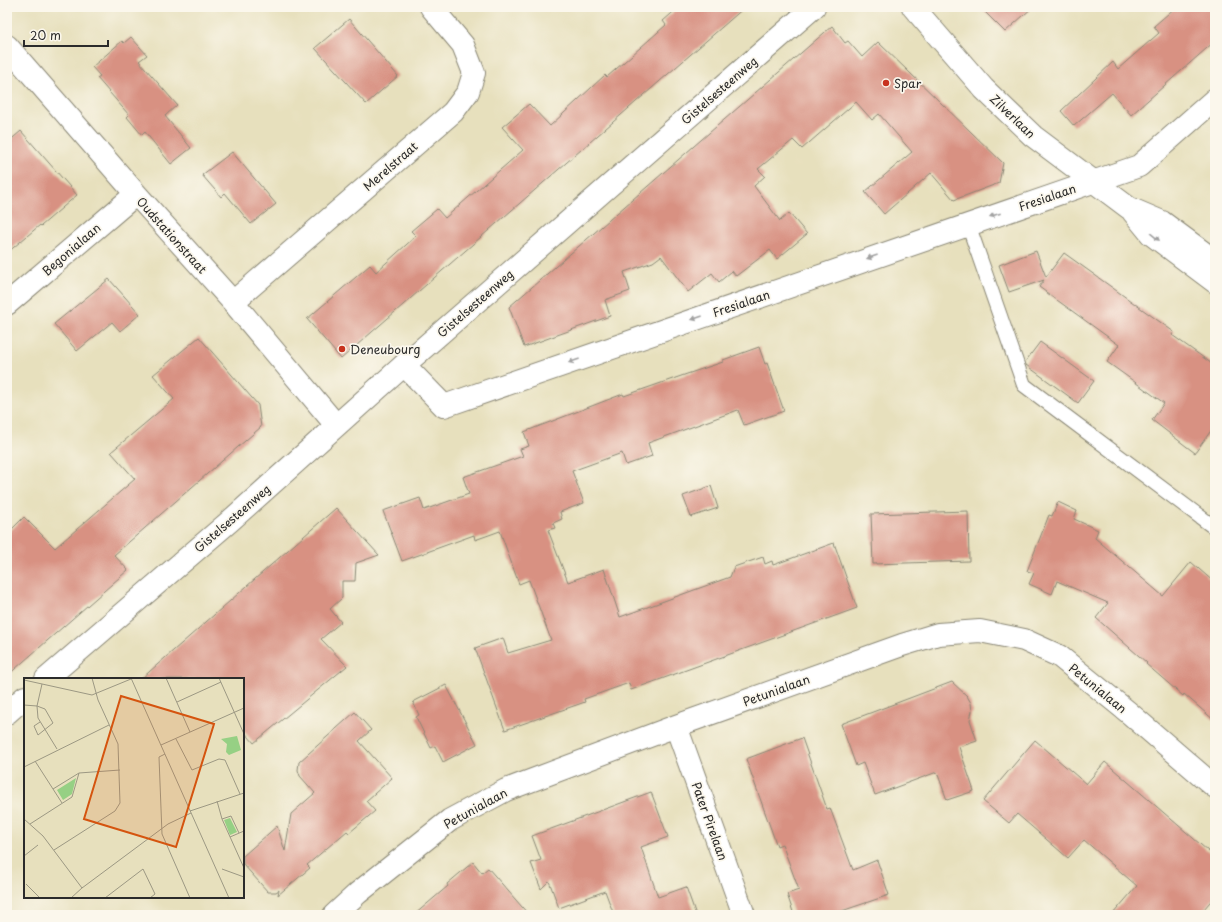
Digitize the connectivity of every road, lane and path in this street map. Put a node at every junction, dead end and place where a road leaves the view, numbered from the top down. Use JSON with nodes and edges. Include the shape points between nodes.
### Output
{"nodes":[{"id":1,"x":430,"y":7,"type":"edge"},
{"id":2,"x":814,"y":7,"type":"edge"},
{"id":3,"x":913,"y":7,"type":"edge"},
{"id":4,"x":7,"y":46,"type":"edge"},
{"id":5,"x":1215,"y":99,"type":"edge"},
{"id":6,"x":1092,"y":181,"type":"junction"},
{"id":7,"x":136,"y":194,"type":"junction"},
{"id":8,"x":1129,"y":208,"type":"junction"},
{"id":9,"x":968,"y":224,"type":"junction"},
{"id":10,"x":1215,"y":261,"type":"edge"},
{"id":11,"x":1215,"y":282,"type":"edge"},
{"id":12,"x":233,"y":302,"type":"junction"},
{"id":13,"x":7,"y":304,"type":"edge"},
{"id":14,"x":404,"y":365,"type":"junction"},
{"id":15,"x":336,"y":425,"type":"junction"},
{"id":16,"x":1215,"y":528,"type":"edge"},
{"id":17,"x":47,"y":678,"type":"edge"},
{"id":18,"x":24,"y":698,"type":"edge"},
{"id":19,"x":7,"y":713,"type":"edge"},
{"id":20,"x":676,"y":726,"type":"junction"},
{"id":21,"x":1215,"y":787,"type":"edge"},
{"id":22,"x":334,"y":915,"type":"edge"},
{"id":23,"x":744,"y":915,"type":"edge"}],
"edges":[{"from":1,"to":12,"type":"street","name":"Merelstraat","via":[[463,45],[474,73],[468,92],[453,112]]},
{"from":2,"to":14,"type":"street","name":"Gistelsesteenweg"},
{"from":3,"to":6,"type":"street","name":"Zilverlaan","via":[[984,89],[1027,131]]},
{"from":4,"to":7,"type":"street","name":"Oudstationstraat"},
{"from":5,"to":6,"type":"street","name":"Fresialaan","via":[[1139,166]]},
{"from":6,"to":8,"type":"street","name":"Zilverlaan"},
{"from":6,"to":9,"type":"street","name":"Fresialaan","one_way":true},
{"from":7,"to":12,"type":"street","name":"Oudstationstraat"},
{"from":7,"to":13,"type":"street","name":"Begonialaan"},
{"from":8,"to":10,"type":"street","name":"Zilverlaan","via":[[1162,222]]},
{"from":8,"to":11,"type":"street","name":"Zilverlaan","one_way":true,"via":[[1151,234]]},
{"from":9,"to":14,"type":"street","name":"Fresialaan","one_way":true,"via":[[444,406]]},
{"from":9,"to":16,"type":"lane","via":[[1024,385]]},
{"from":12,"to":15,"type":"street","name":"Oudstationstraat"},
{"from":14,"to":15,"type":"street","name":"Gistelsesteenweg"},
{"from":15,"to":17,"type":"street","name":"Gistelsesteenweg","via":[[230,521]]},
{"from":18,"to":19,"type":"street"},
{"from":20,"to":21,"type":"street","name":"Petunialaan","via":[[902,645],[938,634],[980,631],[1024,640],[1059,656]]},
{"from":20,"to":22,"type":"street","name":"Petunialaan","via":[[506,790],[450,820]]},
{"from":20,"to":23,"type":"street","name":"Pater Pirelaan"}]}
